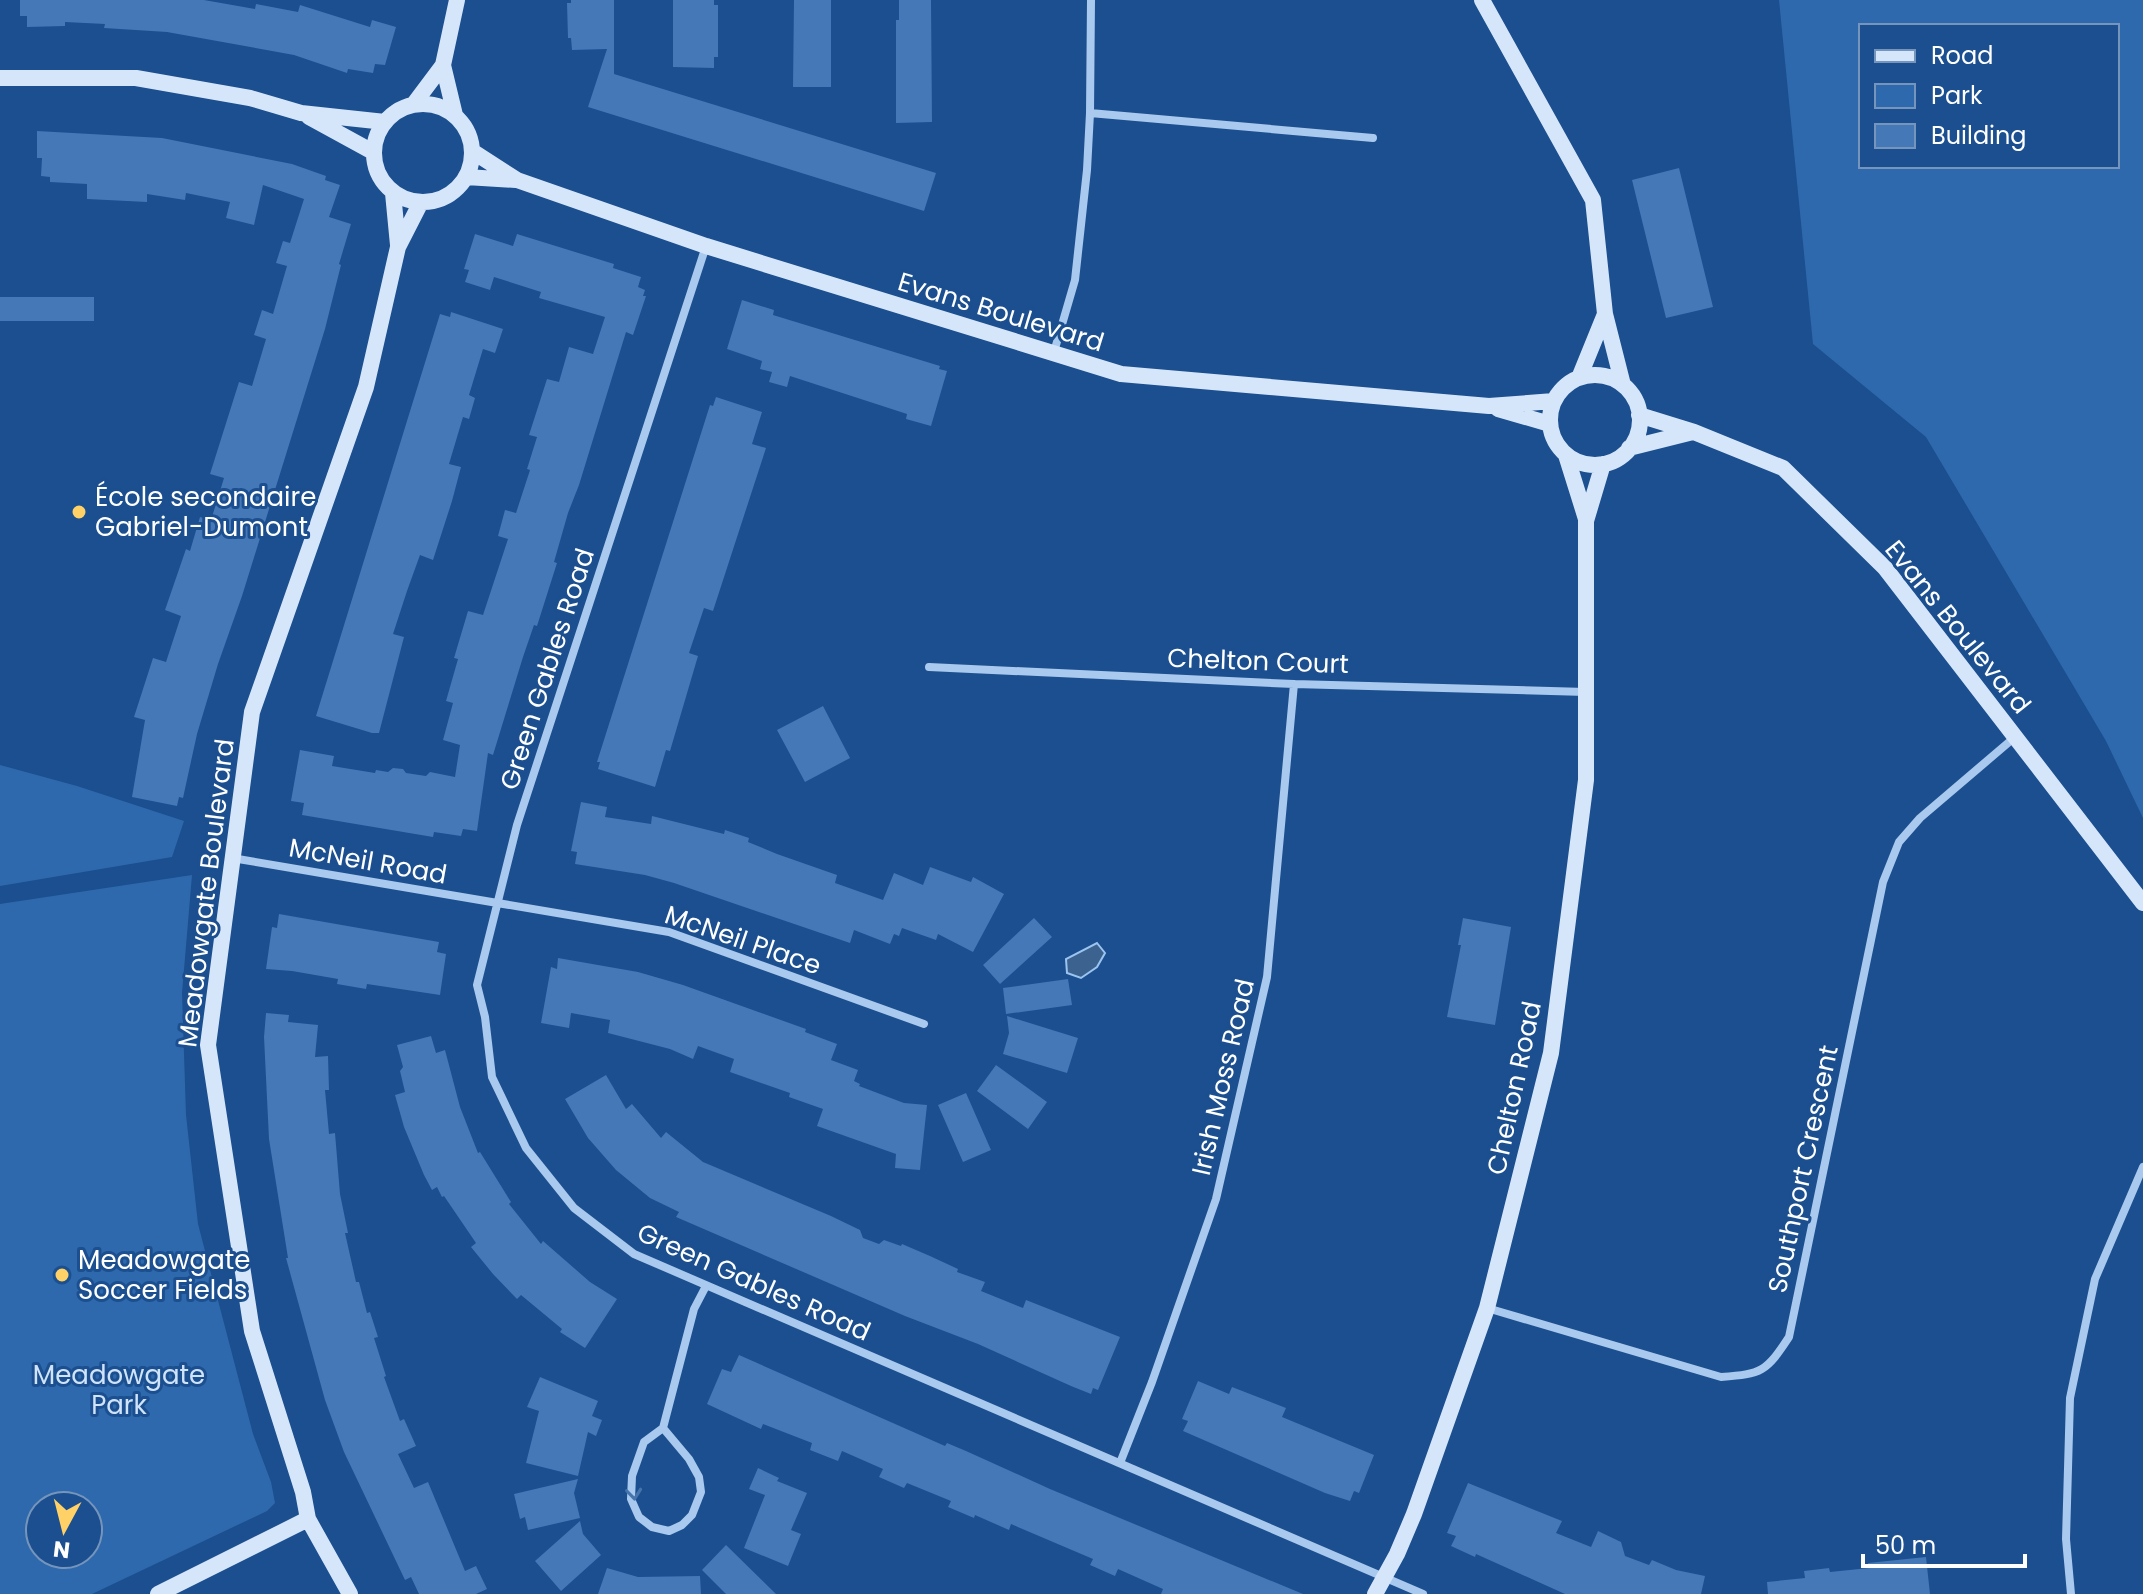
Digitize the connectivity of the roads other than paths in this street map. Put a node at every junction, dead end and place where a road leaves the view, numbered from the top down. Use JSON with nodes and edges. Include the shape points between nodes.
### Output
{"nodes":[{"id":1,"x":457,"y":0,"type":"edge"},
{"id":2,"x":1091,"y":0,"type":"edge"},
{"id":3,"x":1482,"y":0,"type":"edge"},
{"id":4,"x":443,"y":65,"type":"junction"},
{"id":5,"x":0,"y":78,"type":"edge"},
{"id":6,"x":413,"y":105,"type":"junction"},
{"id":7,"x":301,"y":113,"type":"junction"},
{"id":8,"x":1090,"y":113,"type":"junction"},
{"id":9,"x":455,"y":115,"type":"junction"},
{"id":10,"x":385,"y":122,"type":"junction"},
{"id":11,"x":1373,"y":138,"type":"dead end"},
{"id":12,"x":472,"y":151,"type":"junction"},
{"id":13,"x":373,"y":152,"type":"junction"},
{"id":14,"x":466,"y":177,"type":"junction"},
{"id":15,"x":517,"y":180,"type":"junction"},
{"id":16,"x":393,"y":193,"type":"junction"},
{"id":17,"x":421,"y":202,"type":"junction"},
{"id":18,"x":706,"y":246,"type":"junction"},
{"id":19,"x":398,"y":247,"type":"junction"},
{"id":20,"x":1605,"y":314,"type":"junction"},
{"id":21,"x":1054,"y":352,"type":"junction"},
{"id":22,"x":1579,"y":378,"type":"junction"},
{"id":23,"x":1623,"y":385,"type":"junction"},
{"id":24,"x":1554,"y":401,"type":"junction"},
{"id":25,"x":1489,"y":406,"type":"junction"},
{"id":26,"x":1639,"y":415,"type":"junction"},
{"id":27,"x":1550,"y":424,"type":"junction"},
{"id":28,"x":1694,"y":432,"type":"junction"},
{"id":29,"x":1629,"y":448,"type":"junction"},
{"id":30,"x":1566,"y":455,"type":"junction"},
{"id":31,"x":1603,"y":464,"type":"junction"},
{"id":32,"x":1586,"y":521,"type":"junction"},
{"id":33,"x":929,"y":667,"type":"dead end"},
{"id":34,"x":1294,"y":684,"type":"junction"},
{"id":35,"x":1586,"y":692,"type":"junction"},
{"id":36,"x":2015,"y":737,"type":"junction"},
{"id":37,"x":231,"y":858,"type":"junction"},
{"id":38,"x":497,"y":903,"type":"junction"},
{"id":39,"x":2143,"y":903,"type":"edge"},
{"id":40,"x":924,"y":1024,"type":"dead end"},
{"id":41,"x":2143,"y":1167,"type":"edge"},
{"id":42,"x":706,"y":1286,"type":"junction"},
{"id":43,"x":1487,"y":1308,"type":"junction"},
{"id":44,"x":663,"y":1428,"type":"junction"},
{"id":45,"x":1120,"y":1463,"type":"junction"},
{"id":46,"x":308,"y":1519,"type":"junction"},
{"id":47,"x":1382,"y":1578,"type":"junction"},
{"id":48,"x":158,"y":1594,"type":"edge"},
{"id":49,"x":350,"y":1594,"type":"edge"},
{"id":50,"x":1375,"y":1594,"type":"edge"},
{"id":51,"x":1423,"y":1594,"type":"edge"},
{"id":52,"x":2071,"y":1594,"type":"edge"}],
"edges":[{"from":1,"to":4,"type":"street"},
{"from":2,"to":8,"type":"street"},
{"from":3,"to":20,"type":"street","via":[[1593,200]]},
{"from":4,"to":6,"type":"street"},
{"from":4,"to":9,"type":"street"},
{"from":5,"to":7,"type":"street","via":[[136,78],[250,98]]},
{"from":6,"to":9,"type":"street","via":[[430,104]]},
{"from":6,"to":10,"type":"street"},
{"from":7,"to":10,"type":"street"},
{"from":7,"to":13,"type":"street"},
{"from":8,"to":11,"type":"street"},
{"from":8,"to":21,"type":"street","via":[[1075,280]]},
{"from":9,"to":12,"type":"street"},
{"from":10,"to":13,"type":"street"},
{"from":12,"to":14,"type":"street"},
{"from":12,"to":15,"type":"street","name":"Evans Boulevard"},
{"from":13,"to":16,"type":"street","via":[[375,167]]},
{"from":14,"to":15,"type":"street","name":"Evans Boulevard"},
{"from":14,"to":17,"type":"street","via":[[447,196]]},
{"from":15,"to":18,"type":"street","name":"Evans Boulevard"},
{"from":16,"to":17,"type":"street"},
{"from":16,"to":19,"type":"street","name":"Meadowgate Boulevard"},
{"from":17,"to":19,"type":"street","name":"Meadowgate Boulevard"},
{"from":18,"to":21,"type":"street","name":"Evans Boulevard"},
{"from":18,"to":38,"type":"street","name":"Green Gables Road","via":[[517,825]]},
{"from":19,"to":37,"type":"street","name":"Meadowgate Boulevard","via":[[366,387],[252,712]]},
{"from":20,"to":22,"type":"street"},
{"from":20,"to":23,"type":"street"},
{"from":21,"to":25,"type":"street","name":"Evans Boulevard","via":[[1121,374]]},
{"from":22,"to":23,"type":"street","via":[[1602,376]]},
{"from":22,"to":24,"type":"street"},
{"from":23,"to":26,"type":"street"},
{"from":24,"to":25,"type":"street","name":"Evans Boulevard"},
{"from":24,"to":27,"type":"street"},
{"from":25,"to":27,"type":"street","name":"Evans Boulevard"},
{"from":26,"to":28,"type":"street","name":"Evans Boulevard"},
{"from":26,"to":29,"type":"street"},
{"from":27,"to":30,"type":"street"},
{"from":28,"to":29,"type":"street"},
{"from":28,"to":36,"type":"street","name":"Evans Boulevard","via":[[1783,468],[1885,568]]},
{"from":29,"to":31,"type":"street"},
{"from":30,"to":31,"type":"street"},
{"from":30,"to":32,"type":"street","name":"Chelton Road"},
{"from":31,"to":32,"type":"street","name":"Chelton Road"},
{"from":32,"to":35,"type":"street","name":"Chelton Road"},
{"from":33,"to":34,"type":"street","name":"Chelton Court"},
{"from":34,"to":35,"type":"street","name":"Chelton Court"},
{"from":34,"to":45,"type":"street","name":"Irish Moss Road","via":[[1267,977],[1216,1199]]},
{"from":35,"to":43,"type":"street","name":"Chelton Road","via":[[1586,780],[1551,1053]]},
{"from":36,"to":39,"type":"street","name":"Evans Boulevard"},
{"from":36,"to":43,"type":"street","name":"Southport Crescent","via":[[1920,818],[1899,842],[1883,882],[1789,1337],[1773,1361],[1755,1374],[1721,1377]]},
{"from":37,"to":38,"type":"street","name":"McNeil Road"},
{"from":37,"to":46,"type":"street","name":"Meadowgate Boulevard","via":[[208,1045],[252,1331]]},
{"from":38,"to":40,"type":"street","name":"McNeil Place","via":[[669,932]]},
{"from":38,"to":42,"type":"street","name":"Green Gables Road","via":[[477,985],[492,1077],[526,1148],[574,1208],[634,1254]]},
{"from":41,"to":52,"type":"street","via":[[2095,1279],[2070,1398],[2066,1539]]},
{"from":42,"to":44,"type":"street","via":[[694,1309]]},
{"from":42,"to":45,"type":"street","name":"Green Gables Road"},
{"from":43,"to":47,"type":"street","name":"Chelton Road","via":[[1414,1514]]},
{"from":44,"to":44,"type":"street","one_way":true,"via":[[644,1442],[632,1476],[631,1499],[639,1517],[669,1531],[692,1515],[701,1492],[689,1459]]},
{"from":45,"to":47,"type":"street","name":"Green Gables Road"},
{"from":46,"to":48,"type":"street"},
{"from":46,"to":49,"type":"street","name":"Meadowgate Boulevard"},
{"from":47,"to":50,"type":"street","name":"Chelton Road"},
{"from":47,"to":51,"type":"street","name":"Green Gables Road"}]}
